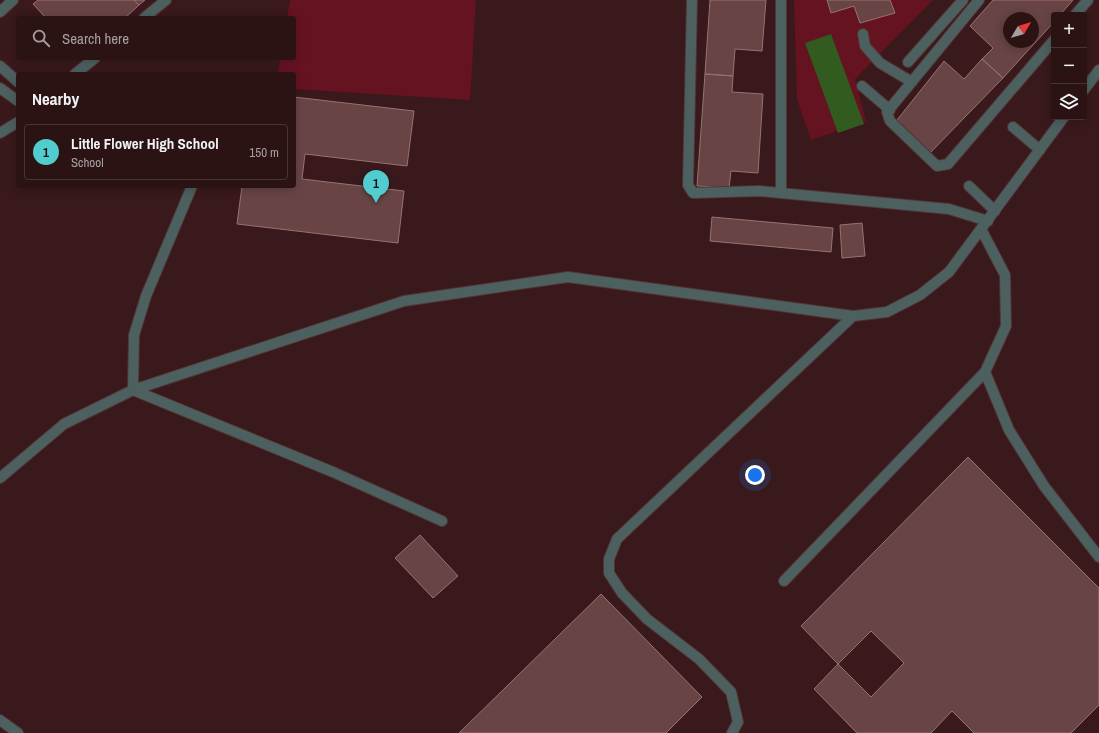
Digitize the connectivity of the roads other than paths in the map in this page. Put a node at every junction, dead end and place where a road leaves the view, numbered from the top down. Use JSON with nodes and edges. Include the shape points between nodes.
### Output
{"nodes":[{"id":1,"x":12,"y":0,"type":"edge"},
{"id":2,"x":166,"y":0,"type":"edge"},
{"id":3,"x":692,"y":0,"type":"edge"},
{"id":4,"x":781,"y":0,"type":"edge"},
{"id":5,"x":963,"y":0,"type":"edge"},
{"id":6,"x":979,"y":0,"type":"edge"},
{"id":7,"x":1088,"y":0,"type":"edge"},
{"id":8,"x":0,"y":12,"type":"edge"},
{"id":9,"x":1078,"y":12,"type":"edge"},
{"id":10,"x":146,"y":16,"type":"edge"},
{"id":11,"x":863,"y":34,"type":"dead end"},
{"id":12,"x":1051,"y":44,"type":"edge"},
{"id":13,"x":92,"y":60,"type":"edge"},
{"id":14,"x":908,"y":62,"type":"dead end"},
{"id":15,"x":0,"y":66,"type":"edge"},
{"id":16,"x":1099,"y":70,"type":"edge"},
{"id":17,"x":78,"y":72,"type":"edge"},
{"id":18,"x":16,"y":80,"type":"edge"},
{"id":19,"x":912,"y":82,"type":"junction"},
{"id":20,"x":862,"y":86,"type":"dead end"},
{"id":21,"x":1087,"y":86,"type":"edge"},
{"id":22,"x":0,"y":88,"type":"edge"},
{"id":23,"x":16,"y":100,"type":"edge"},
{"id":24,"x":890,"y":110,"type":"junction"},
{"id":25,"x":1062,"y":120,"type":"edge"},
{"id":26,"x":16,"y":123,"type":"edge"},
{"id":27,"x":1013,"y":126,"type":"dead end"},
{"id":28,"x":0,"y":133,"type":"edge"},
{"id":29,"x":1040,"y":150,"type":"junction"},
{"id":30,"x":969,"y":186,"type":"dead end"},
{"id":31,"x":191,"y":188,"type":"edge"},
{"id":32,"x":781,"y":193,"type":"junction"},
{"id":33,"x":995,"y":211,"type":"junction"},
{"id":34,"x":985,"y":225,"type":"junction"},
{"id":35,"x":853,"y":316,"type":"junction"},
{"id":36,"x":985,"y":372,"type":"junction"},
{"id":37,"x":133,"y":390,"type":"junction"},
{"id":38,"x":0,"y":478,"type":"edge"},
{"id":39,"x":442,"y":521,"type":"dead end"},
{"id":40,"x":1099,"y":557,"type":"edge"},
{"id":41,"x":784,"y":581,"type":"dead end"},
{"id":42,"x":0,"y":720,"type":"edge"},
{"id":43,"x":18,"y":733,"type":"edge"},
{"id":44,"x":732,"y":733,"type":"edge"}],
"edges":[{"from":1,"to":8,"type":"street"},
{"from":2,"to":10,"type":"street"},
{"from":3,"to":32,"type":"street","via":[[688,185],[693,193]]},
{"from":4,"to":32,"type":"street"},
{"from":5,"to":14,"type":"street"},
{"from":6,"to":19,"type":"street"},
{"from":7,"to":9,"type":"street"},
{"from":11,"to":19,"type":"street","via":[[865,46],[880,63]]},
{"from":12,"to":24,"type":"street","via":[[948,164],[938,166],[890,121]]},
{"from":13,"to":17,"type":"street"},
{"from":15,"to":18,"type":"street"},
{"from":16,"to":21,"type":"street"},
{"from":19,"to":24,"type":"street"},
{"from":20,"to":24,"type":"street"},
{"from":22,"to":23,"type":"street"},
{"from":25,"to":29,"type":"street"},
{"from":26,"to":28,"type":"street"},
{"from":27,"to":29,"type":"street"},
{"from":29,"to":33,"type":"street"},
{"from":30,"to":33,"type":"street"},
{"from":31,"to":37,"type":"street","via":[[146,296],[134,335]]},
{"from":32,"to":34,"type":"street","via":[[955,210]]},
{"from":33,"to":34,"type":"street"},
{"from":34,"to":35,"type":"street","via":[[949,272],[920,295],[887,312]]},
{"from":34,"to":36,"type":"street","via":[[1005,274],[1006,289],[1006,326]]},
{"from":35,"to":37,"type":"street","via":[[568,276],[404,301]]},
{"from":35,"to":44,"type":"street","via":[[616,539],[609,559],[609,573],[622,593],[647,620],[699,659],[731,692],[738,722]]},
{"from":36,"to":40,"type":"street","via":[[1009,430],[1044,486]]},
{"from":36,"to":41,"type":"street"},
{"from":37,"to":38,"type":"street","via":[[64,424]]},
{"from":37,"to":39,"type":"street","via":[[333,472]]},
{"from":42,"to":43,"type":"street"}]}
